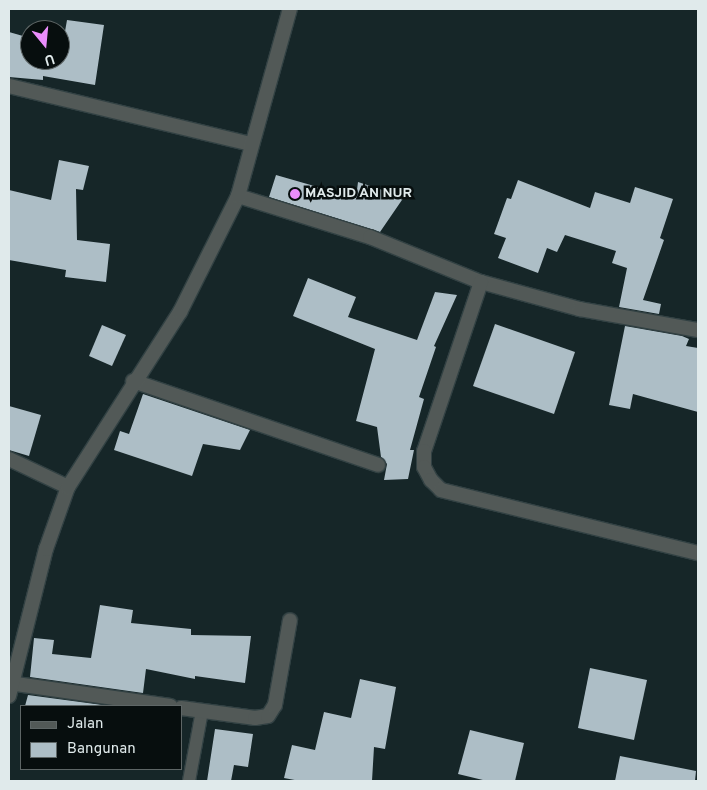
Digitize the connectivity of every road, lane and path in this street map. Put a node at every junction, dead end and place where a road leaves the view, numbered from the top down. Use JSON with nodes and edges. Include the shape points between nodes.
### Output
{"nodes":[{"id":1,"x":290,"y":9,"type":"edge"},
{"id":2,"x":9,"y":86,"type":"edge"},
{"id":3,"x":250,"y":144,"type":"junction"},
{"id":4,"x":238,"y":196,"type":"junction"},
{"id":5,"x":481,"y":282,"type":"junction"},
{"id":6,"x":698,"y":330,"type":"edge"},
{"id":7,"x":133,"y":381,"type":"junction"},
{"id":8,"x":9,"y":459,"type":"edge"},
{"id":9,"x":378,"y":465,"type":"dead end"},
{"id":10,"x":68,"y":487,"type":"junction"},
{"id":11,"x":698,"y":553,"type":"edge"},
{"id":12,"x":290,"y":620,"type":"dead end"},
{"id":13,"x":10,"y":688,"type":"edge"},
{"id":14,"x":161,"y":705,"type":"edge"},
{"id":15,"x":182,"y":708,"type":"edge"},
{"id":16,"x":202,"y":711,"type":"junction"},
{"id":17,"x":189,"y":781,"type":"edge"}],
"edges":[{"from":1,"to":3,"type":"street"},
{"from":2,"to":3,"type":"street"},
{"from":3,"to":4,"type":"street"},
{"from":4,"to":5,"type":"street","via":[[370,237]]},
{"from":4,"to":7,"type":"street","via":[[180,312]]},
{"from":5,"to":6,"type":"street","via":[[589,311]]},
{"from":5,"to":11,"type":"street","via":[[424,451],[424,467],[431,480],[440,490]]},
{"from":7,"to":9,"type":"street"},
{"from":7,"to":10,"type":"street"},
{"from":8,"to":10,"type":"street"},
{"from":10,"to":13,"type":"street","via":[[46,549]]},
{"from":12,"to":16,"type":"street","via":[[275,705],[268,716],[255,718]]},
{"from":13,"to":14,"type":"street"},
{"from":15,"to":16,"type":"street"},
{"from":16,"to":17,"type":"lane"}]}
